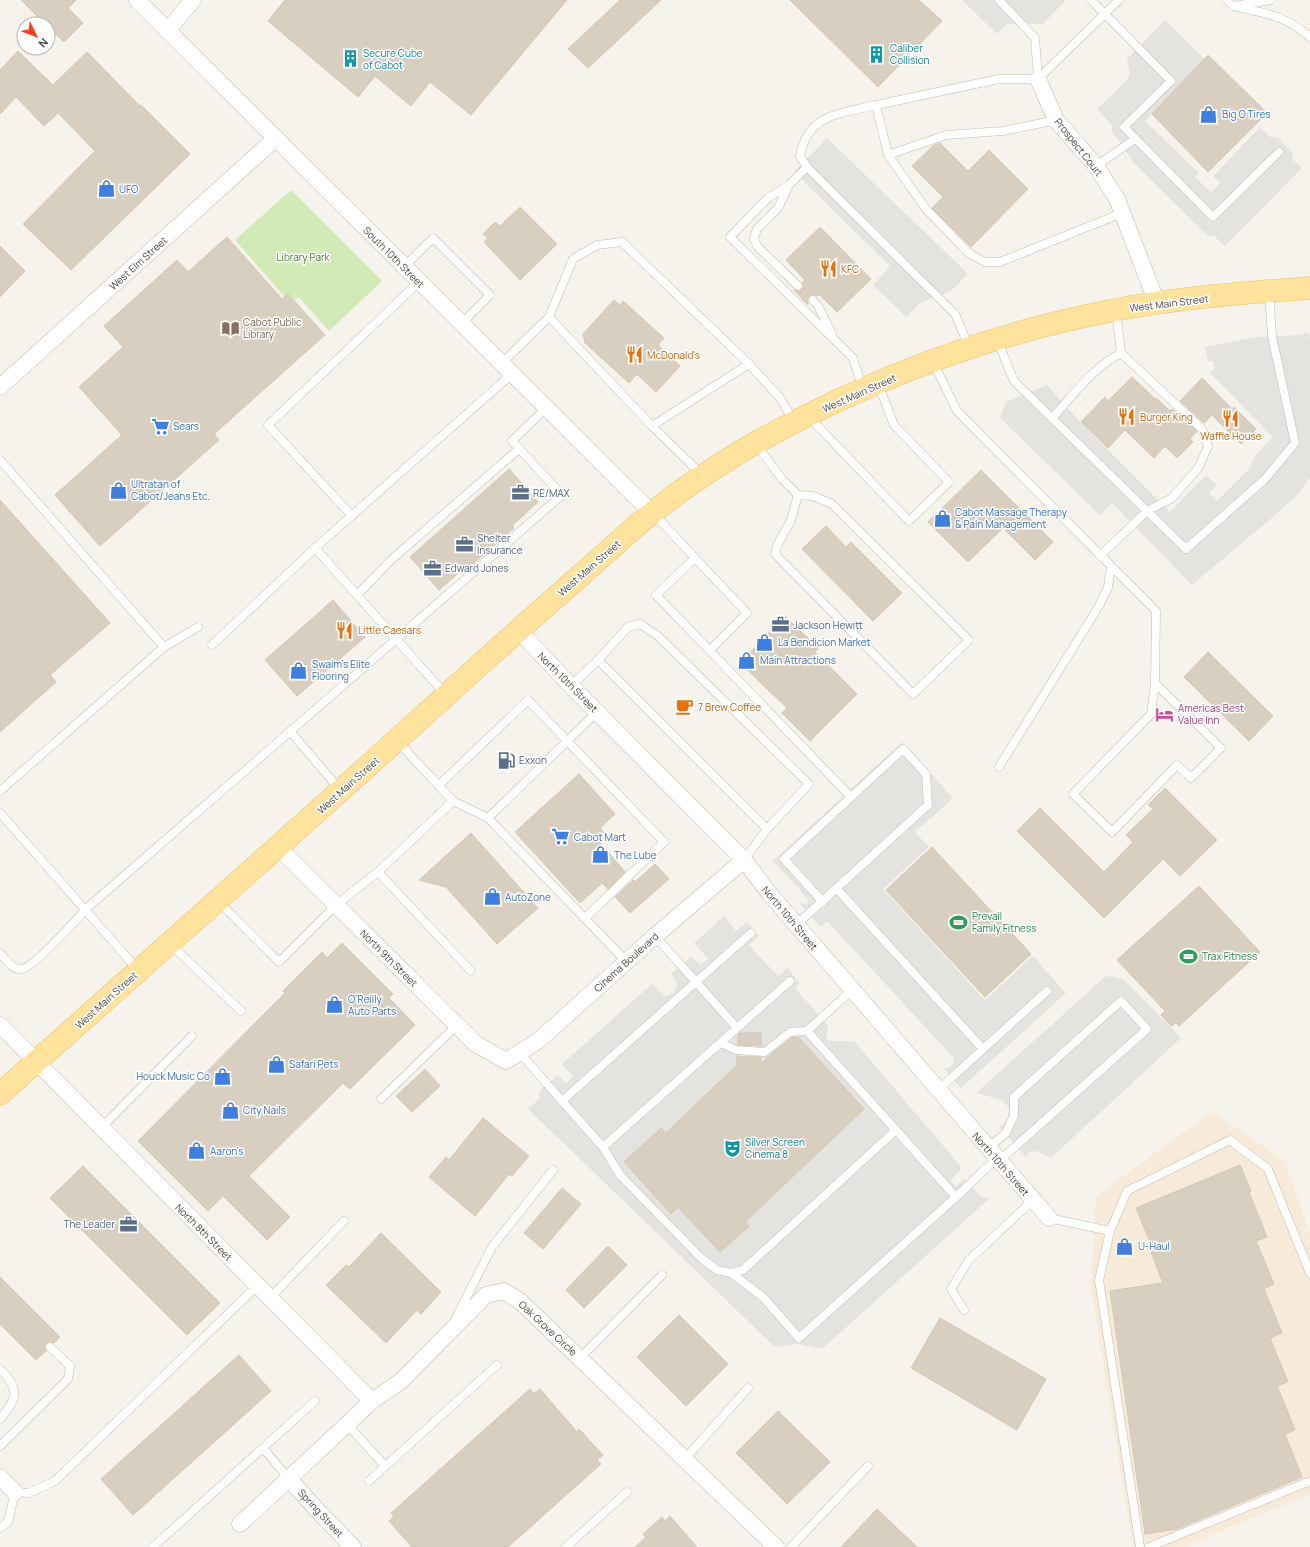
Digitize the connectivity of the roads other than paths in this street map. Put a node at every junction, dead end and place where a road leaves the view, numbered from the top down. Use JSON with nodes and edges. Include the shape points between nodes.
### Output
{"nodes":[{"id":1,"x":137,"y":0,"type":"edge"},
{"id":2,"x":192,"y":0,"type":"edge"},
{"id":3,"x":999,"y":0,"type":"edge"},
{"id":4,"x":1091,"y":0,"type":"edge"},
{"id":5,"x":1119,"y":0,"type":"edge"},
{"id":6,"x":1270,"y":0,"type":"edge"},
{"id":7,"x":1230,"y":3,"type":"edge"},
{"id":8,"x":1105,"y":14,"type":"junction"},
{"id":9,"x":167,"y":31,"type":"junction"},
{"id":10,"x":1310,"y":37,"type":"edge"},
{"id":11,"x":1038,"y":79,"type":"junction"},
{"id":12,"x":876,"y":105,"type":"junction"},
{"id":13,"x":1056,"y":120,"type":"junction"},
{"id":14,"x":276,"y":138,"type":"junction"},
{"id":15,"x":1135,"y":139,"type":"junction"},
{"id":16,"x":1279,"y":152,"type":"dead end"},
{"id":17,"x":888,"y":155,"type":"junction"},
{"id":18,"x":1096,"y":166,"type":"junction"},
{"id":19,"x":807,"y":167,"type":"junction"},
{"id":20,"x":789,"y":185,"type":"junction"},
{"id":21,"x":1122,"y":213,"type":"junction"},
{"id":22,"x":404,"y":267,"type":"junction"},
{"id":23,"x":419,"y":282,"type":"junction"},
{"id":24,"x":798,"y":286,"type":"dead end"},
{"id":25,"x":1310,"y":288,"type":"edge"},
{"id":26,"x":1269,"y":291,"type":"junction"},
{"id":27,"x":813,"y":300,"type":"dead end"},
{"id":28,"x":1156,"y":303,"type":"junction"},
{"id":29,"x":1116,"y":310,"type":"junction"},
{"id":30,"x":550,"y":317,"type":"junction"},
{"id":31,"x":461,"y":324,"type":"junction"},
{"id":32,"x":997,"y":339,"type":"junction"},
{"id":33,"x":836,"y":341,"type":"junction"},
{"id":34,"x":969,"y":348,"type":"junction"},
{"id":35,"x":1121,"y":353,"type":"junction"},
{"id":36,"x":932,"y":361,"type":"junction"},
{"id":37,"x":749,"y":364,"type":"junction"},
{"id":38,"x":507,"y":369,"type":"junction"},
{"id":39,"x":0,"y":387,"type":"edge"},
{"id":40,"x":870,"y":387,"type":"junction"},
{"id":41,"x":546,"y":408,"type":"junction"},
{"id":42,"x":1052,"y":418,"type":"junction"},
{"id":43,"x":801,"y":419,"type":"junction"},
{"id":44,"x":652,"y":426,"type":"junction"},
{"id":45,"x":756,"y":443,"type":"junction"},
{"id":46,"x":519,"y":449,"type":"junction"},
{"id":47,"x":0,"y":460,"type":"edge"},
{"id":48,"x":703,"y":476,"type":"junction"},
{"id":49,"x":798,"y":495,"type":"junction"},
{"id":50,"x":1147,"y":511,"type":"junction"},
{"id":51,"x":652,"y":513,"type":"junction"},
{"id":52,"x":352,"y":516,"type":"junction"},
{"id":53,"x":315,"y":548,"type":"junction"},
{"id":54,"x":1100,"y":556,"type":"junction"},
{"id":55,"x":695,"y":558,"type":"junction"},
{"id":56,"x":1111,"y":567,"type":"junction"},
{"id":57,"x":357,"y":594,"type":"junction"},
{"id":58,"x":198,"y":628,"type":"dead end"},
{"id":59,"x":518,"y":630,"type":"junction"},
{"id":60,"x":397,"y":639,"type":"junction"},
{"id":61,"x":212,"y":645,"type":"dead end"},
{"id":62,"x":164,"y":647,"type":"junction"},
{"id":63,"x":710,"y":650,"type":"junction"},
{"id":64,"x":598,"y":660,"type":"junction"},
{"id":65,"x":1155,"y":683,"type":"junction"},
{"id":66,"x":571,"y":686,"type":"junction"},
{"id":67,"x":446,"y":695,"type":"junction"},
{"id":68,"x":597,"y":712,"type":"junction"},
{"id":69,"x":290,"y":732,"type":"junction"},
{"id":70,"x":397,"y":740,"type":"junction"},
{"id":71,"x":568,"y":741,"type":"junction"},
{"id":72,"x":999,"y":767,"type":"dead end"},
{"id":73,"x":439,"y":785,"type":"junction"},
{"id":74,"x":0,"y":790,"type":"edge"},
{"id":75,"x":341,"y":791,"type":"junction"},
{"id":76,"x":851,"y":797,"type":"junction"},
{"id":77,"x":453,"y":801,"type":"junction"},
{"id":78,"x":0,"y":813,"type":"edge"},
{"id":79,"x":488,"y":818,"type":"junction"},
{"id":80,"x":767,"y":829,"type":"junction"},
{"id":81,"x":278,"y":847,"type":"junction"},
{"id":82,"x":744,"y":860,"type":"junction"},
{"id":83,"x":378,"y":872,"type":"junction"},
{"id":84,"x":837,"y":889,"type":"junction"},
{"id":85,"x":218,"y":901,"type":"junction"},
{"id":86,"x":823,"y":902,"type":"junction"},
{"id":87,"x":336,"y":904,"type":"junction"},
{"id":88,"x":86,"y":909,"type":"junction"},
{"id":89,"x":585,"y":918,"type":"junction"},
{"id":90,"x":796,"y":925,"type":"junction"},
{"id":91,"x":751,"y":934,"type":"dead end"},
{"id":92,"x":656,"y":936,"type":"junction"},
{"id":93,"x":170,"y":943,"type":"junction"},
{"id":94,"x":0,"y":953,"type":"edge"},
{"id":95,"x":627,"y":962,"type":"junction"},
{"id":96,"x":139,"y":970,"type":"junction"},
{"id":97,"x":470,"y":970,"type":"dead end"},
{"id":98,"x":790,"y":981,"type":"dead end"},
{"id":99,"x":696,"y":982,"type":"junction"},
{"id":100,"x":852,"y":990,"type":"junction"},
{"id":101,"x":1047,"y":991,"type":"dead end"},
{"id":102,"x":241,"y":1010,"type":"dead end"},
{"id":103,"x":0,"y":1025,"type":"edge"},
{"id":104,"x":457,"y":1026,"type":"junction"},
{"id":105,"x":737,"y":1028,"type":"junction"},
{"id":106,"x":807,"y":1031,"type":"junction"},
{"id":107,"x":192,"y":1036,"type":"dead end"},
{"id":108,"x":6,"y":1038,"type":"edge"},
{"id":109,"x":721,"y":1043,"type":"junction"},
{"id":110,"x":983,"y":1049,"type":"junction"},
{"id":111,"x":520,"y":1053,"type":"junction"},
{"id":112,"x":37,"y":1061,"type":"junction"},
{"id":113,"x":506,"y":1061,"type":"joint"},
{"id":114,"x":938,"y":1090,"type":"junction"},
{"id":115,"x":0,"y":1094,"type":"edge"},
{"id":116,"x":381,"y":1099,"type":"dead end"},
{"id":117,"x":562,"y":1101,"type":"junction"},
{"id":118,"x":101,"y":1128,"type":"junction"},
{"id":119,"x":896,"y":1130,"type":"junction"},
{"id":120,"x":604,"y":1147,"type":"junction"},
{"id":121,"x":995,"y":1156,"type":"junction"},
{"id":122,"x":553,"y":1170,"type":"dead end"},
{"id":123,"x":956,"y":1197,"type":"junction"},
{"id":124,"x":1033,"y":1200,"type":"junction"},
{"id":125,"x":1049,"y":1218,"type":"joint"},
{"id":126,"x":344,"y":1221,"type":"dead end"},
{"id":127,"x":1110,"y":1232,"type":"junction"},
{"id":128,"x":731,"y":1273,"type":"junction"},
{"id":129,"x":1310,"y":1273,"type":"edge"},
{"id":130,"x":662,"y":1275,"type":"dead end"},
{"id":131,"x":257,"y":1286,"type":"junction"},
{"id":132,"x":270,"y":1298,"type":"junction"},
{"id":133,"x":964,"y":1310,"type":"dead end"},
{"id":134,"x":450,"y":1330,"type":"junction"},
{"id":135,"x":50,"y":1347,"type":"dead end"},
{"id":136,"x":580,"y":1358,"type":"junction"},
{"id":137,"x":497,"y":1365,"type":"dead end"},
{"id":138,"x":0,"y":1369,"type":"edge"},
{"id":139,"x":748,"y":1388,"type":"dead end"},
{"id":140,"x":315,"y":1401,"type":"dead end"},
{"id":141,"x":372,"y":1401,"type":"junction"},
{"id":142,"x":0,"y":1419,"type":"edge"},
{"id":143,"x":347,"y":1424,"type":"junction"},
{"id":144,"x":0,"y":1446,"type":"edge"},
{"id":145,"x":263,"y":1448,"type":"junction"},
{"id":146,"x":685,"y":1459,"type":"junction"},
{"id":147,"x":385,"y":1466,"type":"junction"},
{"id":148,"x":868,"y":1466,"type":"dead end"},
{"id":149,"x":0,"y":1477,"type":"edge"},
{"id":150,"x":289,"y":1479,"type":"junction"},
{"id":151,"x":368,"y":1481,"type":"dead end"},
{"id":152,"x":1310,"y":1482,"type":"edge"},
{"id":153,"x":16,"y":1492,"type":"junction"},
{"id":154,"x":627,"y":1492,"type":"dead end"},
{"id":155,"x":240,"y":1524,"type":"dead end"},
{"id":156,"x":0,"y":1528,"type":"edge"},
{"id":157,"x":153,"y":1547,"type":"edge"},
{"id":158,"x":353,"y":1547,"type":"edge"},
{"id":159,"x":566,"y":1547,"type":"edge"},
{"id":160,"x":776,"y":1547,"type":"edge"},
{"id":161,"x":791,"y":1547,"type":"edge"},
{"id":162,"x":1140,"y":1547,"type":"edge"},
{"id":163,"x":1149,"y":1547,"type":"edge"}],
"edges":[{"from":1,"to":9,"type":"street","name":"South 10th Street"},
{"from":2,"to":9,"type":"street"},
{"from":3,"to":11,"type":"lane","via":[[1035,38]]},
{"from":4,"to":8,"type":"lane"},
{"from":5,"to":8,"type":"lane"},
{"from":6,"to":7,"type":"lane"},
{"from":7,"to":10,"type":"lane","via":[[1274,15],[1297,26]]},
{"from":8,"to":11,"type":"lane"},
{"from":8,"to":15,"type":"lane","via":[[1171,81],[1124,127]]},
{"from":9,"to":14,"type":"street","name":"South 10th Street"},
{"from":11,"to":12,"type":"lane","via":[[998,79]]},
{"from":11,"to":13,"type":"street","name":"Prospect Court"},
{"from":12,"to":17,"type":"lane"},
{"from":12,"to":19,"type":"lane","via":[[831,116],[811,129],[802,143],[800,156]]},
{"from":13,"to":17,"type":"lane","via":[[1003,131],[946,135]]},
{"from":13,"to":18,"type":"street","name":"Prospect Court"},
{"from":14,"to":22,"type":"street","name":"South 10th Street"},
{"from":14,"to":39,"type":"street","name":"West Elm Street"},
{"from":15,"to":16,"type":"lane","via":[[1213,217]]},
{"from":15,"to":18,"type":"lane"},
{"from":17,"to":21,"type":"lane","via":[[926,209],[970,254],[985,262],[1000,262]]},
{"from":18,"to":21,"type":"street","name":"Prospect Court","via":[[1117,199]]},
{"from":19,"to":20,"type":"lane"},
{"from":19,"to":34,"type":"lane","via":[[955,314]]},
{"from":20,"to":24,"type":"lane","via":[[778,208],[757,229],[754,238],[757,246]]},
{"from":20,"to":33,"type":"lane","via":[[768,198],[730,237]]},
{"from":21,"to":28,"type":"street","name":"Prospect Court"},
{"from":22,"to":23,"type":"street","name":"South 10th Street"},
{"from":22,"to":31,"type":"lane","via":[[433,238],[490,295]]},
{"from":23,"to":31,"type":"street","name":"South 10th Street"},
{"from":23,"to":52,"type":"lane","via":[[268,425]]},
{"from":25,"to":26,"type":"main road","name":"West Main Street"},
{"from":26,"to":28,"type":"main road","name":"West Main Street"},
{"from":26,"to":50,"type":"lane","via":[[1272,336],[1295,443],[1265,479],[1186,549]]},
{"from":27,"to":33,"type":"lane"},
{"from":28,"to":29,"type":"main road","name":"West Main Street"},
{"from":29,"to":32,"type":"main road","name":"West Main Street","via":[[1046,325]]},
{"from":29,"to":35,"type":"lane"},
{"from":30,"to":37,"type":"lane","via":[[573,259],[597,245],[622,242]]},
{"from":30,"to":38,"type":"lane"},
{"from":30,"to":44,"type":"lane"},
{"from":31,"to":38,"type":"street","name":"South 10th Street"},
{"from":32,"to":34,"type":"main road","name":"West Main Street"},
{"from":32,"to":42,"type":"lane","via":[[1014,381]]},
{"from":33,"to":40,"type":"lane","via":[[853,358]]},
{"from":34,"to":36,"type":"main road","name":"West Main Street"},
{"from":35,"to":42,"type":"lane","via":[[1089,378]]},
{"from":35,"to":50,"type":"lane","via":[[1202,429],[1208,446],[1199,467],[1172,498]]},
{"from":36,"to":40,"type":"main road","name":"West Main Street"},
{"from":36,"to":54,"type":"lane","via":[[958,411]]},
{"from":37,"to":43,"type":"lane"},
{"from":37,"to":44,"type":"lane"},
{"from":38,"to":41,"type":"street","name":"South 10th Street"},
{"from":38,"to":52,"type":"lane"},
{"from":40,"to":43,"type":"main road","name":"West Main Street"},
{"from":40,"to":43,"type":"lane","via":[[894,425],[949,482],[909,521]]},
{"from":41,"to":46,"type":"lane","via":[[512,441]]},
{"from":41,"to":51,"type":"street","name":"South 10th Street"},
{"from":42,"to":50,"type":"lane"},
{"from":43,"to":45,"type":"main road","name":"West Main Street"},
{"from":44,"to":48,"type":"lane"},
{"from":45,"to":48,"type":"main road","name":"West Main Street"},
{"from":45,"to":49,"type":"lane","via":[[782,479]]},
{"from":46,"to":57,"type":"lane","via":[[392,559]]},
{"from":46,"to":60,"type":"lane","via":[[562,495]]},
{"from":47,"to":62,"type":"lane"},
{"from":48,"to":51,"type":"main road","name":"West Main Street"},
{"from":49,"to":49,"type":"lane","via":[[791,520],[775,554],[913,694],[969,640],[832,504],[813,496]]},
{"from":50,"to":54,"type":"lane"},
{"from":51,"to":55,"type":"lane"},
{"from":51,"to":59,"type":"main road","name":"West Main Street"},
{"from":52,"to":53,"type":"lane"},
{"from":53,"to":57,"type":"lane"},
{"from":53,"to":61,"type":"lane"},
{"from":54,"to":56,"type":"lane"},
{"from":55,"to":63,"type":"lane","via":[[747,613]]},
{"from":55,"to":63,"type":"lane","via":[[656,595]]},
{"from":56,"to":65,"type":"lane","via":[[1156,611]]},
{"from":56,"to":72,"type":"lane","via":[[1108,587],[1099,606]]},
{"from":57,"to":60,"type":"lane"},
{"from":58,"to":62,"type":"lane"},
{"from":59,"to":66,"type":"street","name":"North 10th Street"},
{"from":59,"to":67,"type":"main road","name":"West Main Street"},
{"from":60,"to":67,"type":"lane"},
{"from":60,"to":69,"type":"lane"},
{"from":62,"to":74,"type":"lane"},
{"from":63,"to":76,"type":"lane"},
{"from":64,"to":66,"type":"lane"},
{"from":64,"to":80,"type":"lane"},
{"from":64,"to":80,"type":"lane","via":[[628,627],[640,624],[658,636],[809,784]]},
{"from":65,"to":65,"type":"lane","via":[[1221,748],[1191,778],[1177,765],[1112,832],[1073,794],[1151,714]]},
{"from":66,"to":68,"type":"street","name":"North 10th Street"},
{"from":67,"to":70,"type":"main road","name":"West Main Street"},
{"from":68,"to":71,"type":"lane"},
{"from":68,"to":82,"type":"street","name":"North 10th Street"},
{"from":69,"to":75,"type":"lane"},
{"from":69,"to":88,"type":"lane"},
{"from":70,"to":73,"type":"lane"},
{"from":70,"to":75,"type":"main road","name":"West Main Street"},
{"from":71,"to":73,"type":"lane","via":[[528,700]]},
{"from":71,"to":79,"type":"lane"},
{"from":71,"to":89,"type":"lane","via":[[664,842]]},
{"from":73,"to":77,"type":"lane"},
{"from":75,"to":81,"type":"main road","name":"West Main Street"},
{"from":76,"to":84,"type":"lane","via":[[903,750],[926,774],[928,805]]},
{"from":76,"to":86,"type":"lane","via":[[784,858]]},
{"from":77,"to":79,"type":"lane"},
{"from":77,"to":83,"type":"lane"},
{"from":78,"to":88,"type":"lane"},
{"from":79,"to":89,"type":"lane"},
{"from":80,"to":82,"type":"lane"},
{"from":81,"to":85,"type":"main road","name":"West Main Street"},
{"from":81,"to":87,"type":"street","name":"North 9th Street"},
{"from":82,"to":90,"type":"street","name":"North 10th Street"},
{"from":82,"to":92,"type":"street","name":"Cinema Boulevard"},
{"from":83,"to":87,"type":"lane"},
{"from":83,"to":97,"type":"lane"},
{"from":84,"to":86,"type":"lane"},
{"from":84,"to":110,"type":"lane"},
{"from":85,"to":87,"type":"lane","via":[[279,962]]},
{"from":85,"to":93,"type":"main road","name":"West Main Street"},
{"from":86,"to":90,"type":"lane"},
{"from":87,"to":104,"type":"street","name":"North 9th Street"},
{"from":88,"to":94,"type":"lane","via":[[58,940],[28,966],[21,969],[11,966]]},
{"from":88,"to":96,"type":"lane"},
{"from":89,"to":95,"type":"lane"},
{"from":90,"to":100,"type":"street","name":"North 10th Street"},
{"from":91,"to":99,"type":"lane"},
{"from":92,"to":95,"type":"street","name":"Cinema Boulevard"},
{"from":92,"to":99,"type":"lane"},
{"from":93,"to":96,"type":"main road","name":"West Main Street"},
{"from":93,"to":102,"type":"lane"},
{"from":95,"to":111,"type":"street","name":"Cinema Boulevard","via":[[538,1041]]},
{"from":96,"to":112,"type":"main road","name":"West Main Street"},
{"from":98,"to":105,"type":"lane"},
{"from":99,"to":105,"type":"lane"},
{"from":99,"to":117,"type":"lane"},
{"from":100,"to":106,"type":"lane"},
{"from":100,"to":114,"type":"street","name":"North 10th Street"},
{"from":101,"to":110,"type":"lane"},
{"from":103,"to":108,"type":"street","name":"North 8th Street"},
{"from":104,"to":113,"type":"street","name":"North 9th Street","via":[[476,1044]]},
{"from":104,"to":116,"type":"lane"},
{"from":105,"to":109,"type":"lane"},
{"from":106,"to":109,"type":"lane","via":[[790,1032],[765,1052],[736,1050]]},
{"from":106,"to":119,"type":"lane"},
{"from":107,"to":118,"type":"lane"},
{"from":108,"to":112,"type":"street","name":"North 8th Street"},
{"from":109,"to":120,"type":"lane"},
{"from":110,"to":114,"type":"lane"},
{"from":111,"to":113,"type":"street","name":"Cinema Boulevard"},
{"from":111,"to":117,"type":"lane"},
{"from":112,"to":115,"type":"main road","name":"West Main Street"},
{"from":112,"to":118,"type":"street","name":"North 8th Street"},
{"from":114,"to":121,"type":"street","name":"North 10th Street"},
{"from":117,"to":120,"type":"lane"},
{"from":118,"to":131,"type":"street","name":"North 8th Street"},
{"from":119,"to":123,"type":"lane"},
{"from":119,"to":128,"type":"lane","via":[[743,1270]]},
{"from":120,"to":128,"type":"lane","via":[[620,1175],[701,1258],[717,1270]]},
{"from":121,"to":121,"type":"lane","via":[[1147,1029],[1121,1000],[1014,1098],[1014,1115]]},
{"from":121,"to":123,"type":"lane"},
{"from":121,"to":124,"type":"street","name":"North 10th Street"},
{"from":122,"to":134,"type":"lane","via":[[492,1247]]},
{"from":123,"to":128,"type":"lane","via":[[799,1338],[762,1297]]},
{"from":124,"to":125,"type":"street","name":"North 10th Street"},
{"from":124,"to":133,"type":"lane","via":[[969,1260],[951,1289]]},
{"from":125,"to":127,"type":"lane"},
{"from":126,"to":132,"type":"lane"},
{"from":127,"to":129,"type":"lane","via":[[1127,1191],[1230,1140],[1268,1169]]},
{"from":127,"to":162,"type":"lane","via":[[1099,1280]]},
{"from":130,"to":136,"type":"lane"},
{"from":131,"to":132,"type":"street","name":"North 8th Street"},
{"from":131,"to":153,"type":"lane","via":[[55,1481],[30,1493]]},
{"from":132,"to":141,"type":"street","name":"North 8th Street"},
{"from":134,"to":136,"type":"street","name":"Oak Grove Circle","via":[[486,1295],[504,1291],[521,1302]]},
{"from":134,"to":141,"type":"street","name":"Oak Grove Circle","via":[[401,1381]]},
{"from":135,"to":144,"type":"lane","via":[[70,1366],[68,1379]]},
{"from":136,"to":146,"type":"street","name":"Oak Grove Circle"},
{"from":137,"to":147,"type":"lane"},
{"from":138,"to":142,"type":"lane","via":[[11,1379],[15,1390],[13,1400]]},
{"from":139,"to":146,"type":"lane"},
{"from":140,"to":145,"type":"lane"},
{"from":141,"to":143,"type":"street","name":"Oak Grove Circle"},
{"from":143,"to":147,"type":"lane"},
{"from":143,"to":150,"type":"street","name":"Oak Grove Circle"},
{"from":145,"to":150,"type":"lane"},
{"from":145,"to":157,"type":"lane"},
{"from":146,"to":160,"type":"street","name":"Oak Grove Circle"},
{"from":147,"to":151,"type":"lane"},
{"from":148,"to":161,"type":"lane"},
{"from":149,"to":153,"type":"street"},
{"from":150,"to":155,"type":"street","name":"Oak Grove Circle"},
{"from":150,"to":158,"type":"street","name":"Spring Street"},
{"from":152,"to":163,"type":"lane"},
{"from":153,"to":156,"type":"lane","via":[[8,1522]]},
{"from":154,"to":159,"type":"lane"}]}
